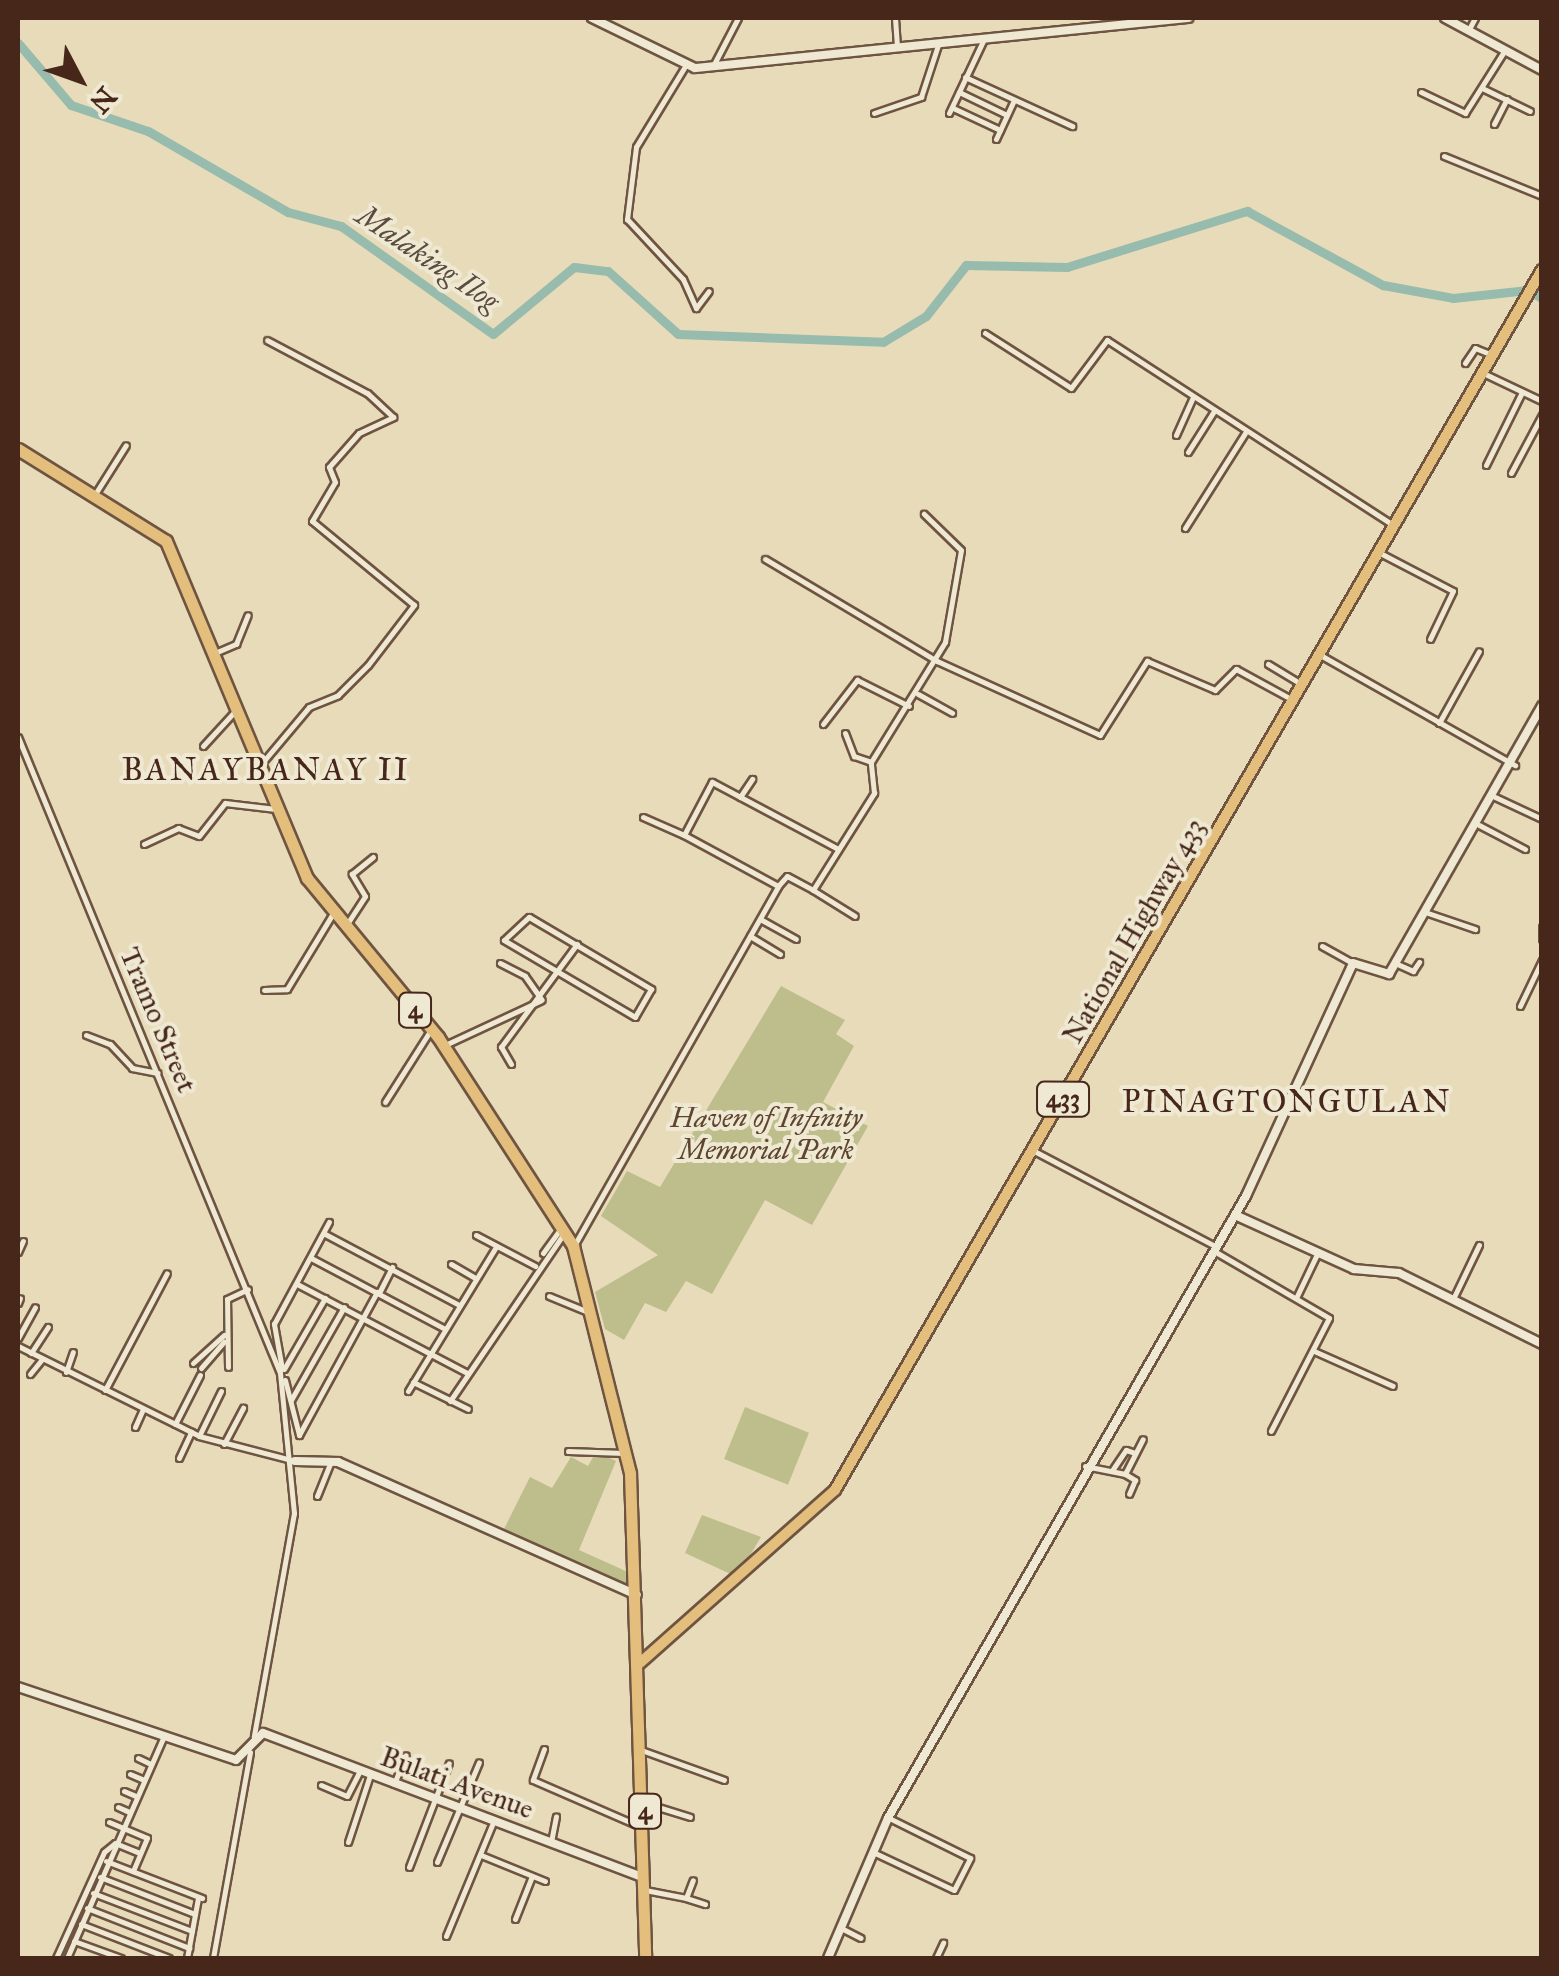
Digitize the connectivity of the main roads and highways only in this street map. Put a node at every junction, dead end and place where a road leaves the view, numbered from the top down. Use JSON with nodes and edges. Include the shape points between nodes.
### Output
{"nodes":[{"id":1,"x":1540,"y":274,"type":"edge"},
{"id":2,"x":18,"y":450,"type":"edge"},
{"id":3,"x":640,"y":1663,"type":"junction"},
{"id":4,"x":644,"y":1958,"type":"edge"}],
"edges":[{"from":1,"to":3,"type":"main road","name":"National Highway 433","number":"433","via":[[835,1490]]},
{"from":2,"to":3,"type":"highway","number":"4","via":[[98,492],[166,541],[276,809],[332,914],[444,1046],[565,1229],[628,1454]]},
{"from":3,"to":4,"type":"highway","number":"4"}]}
